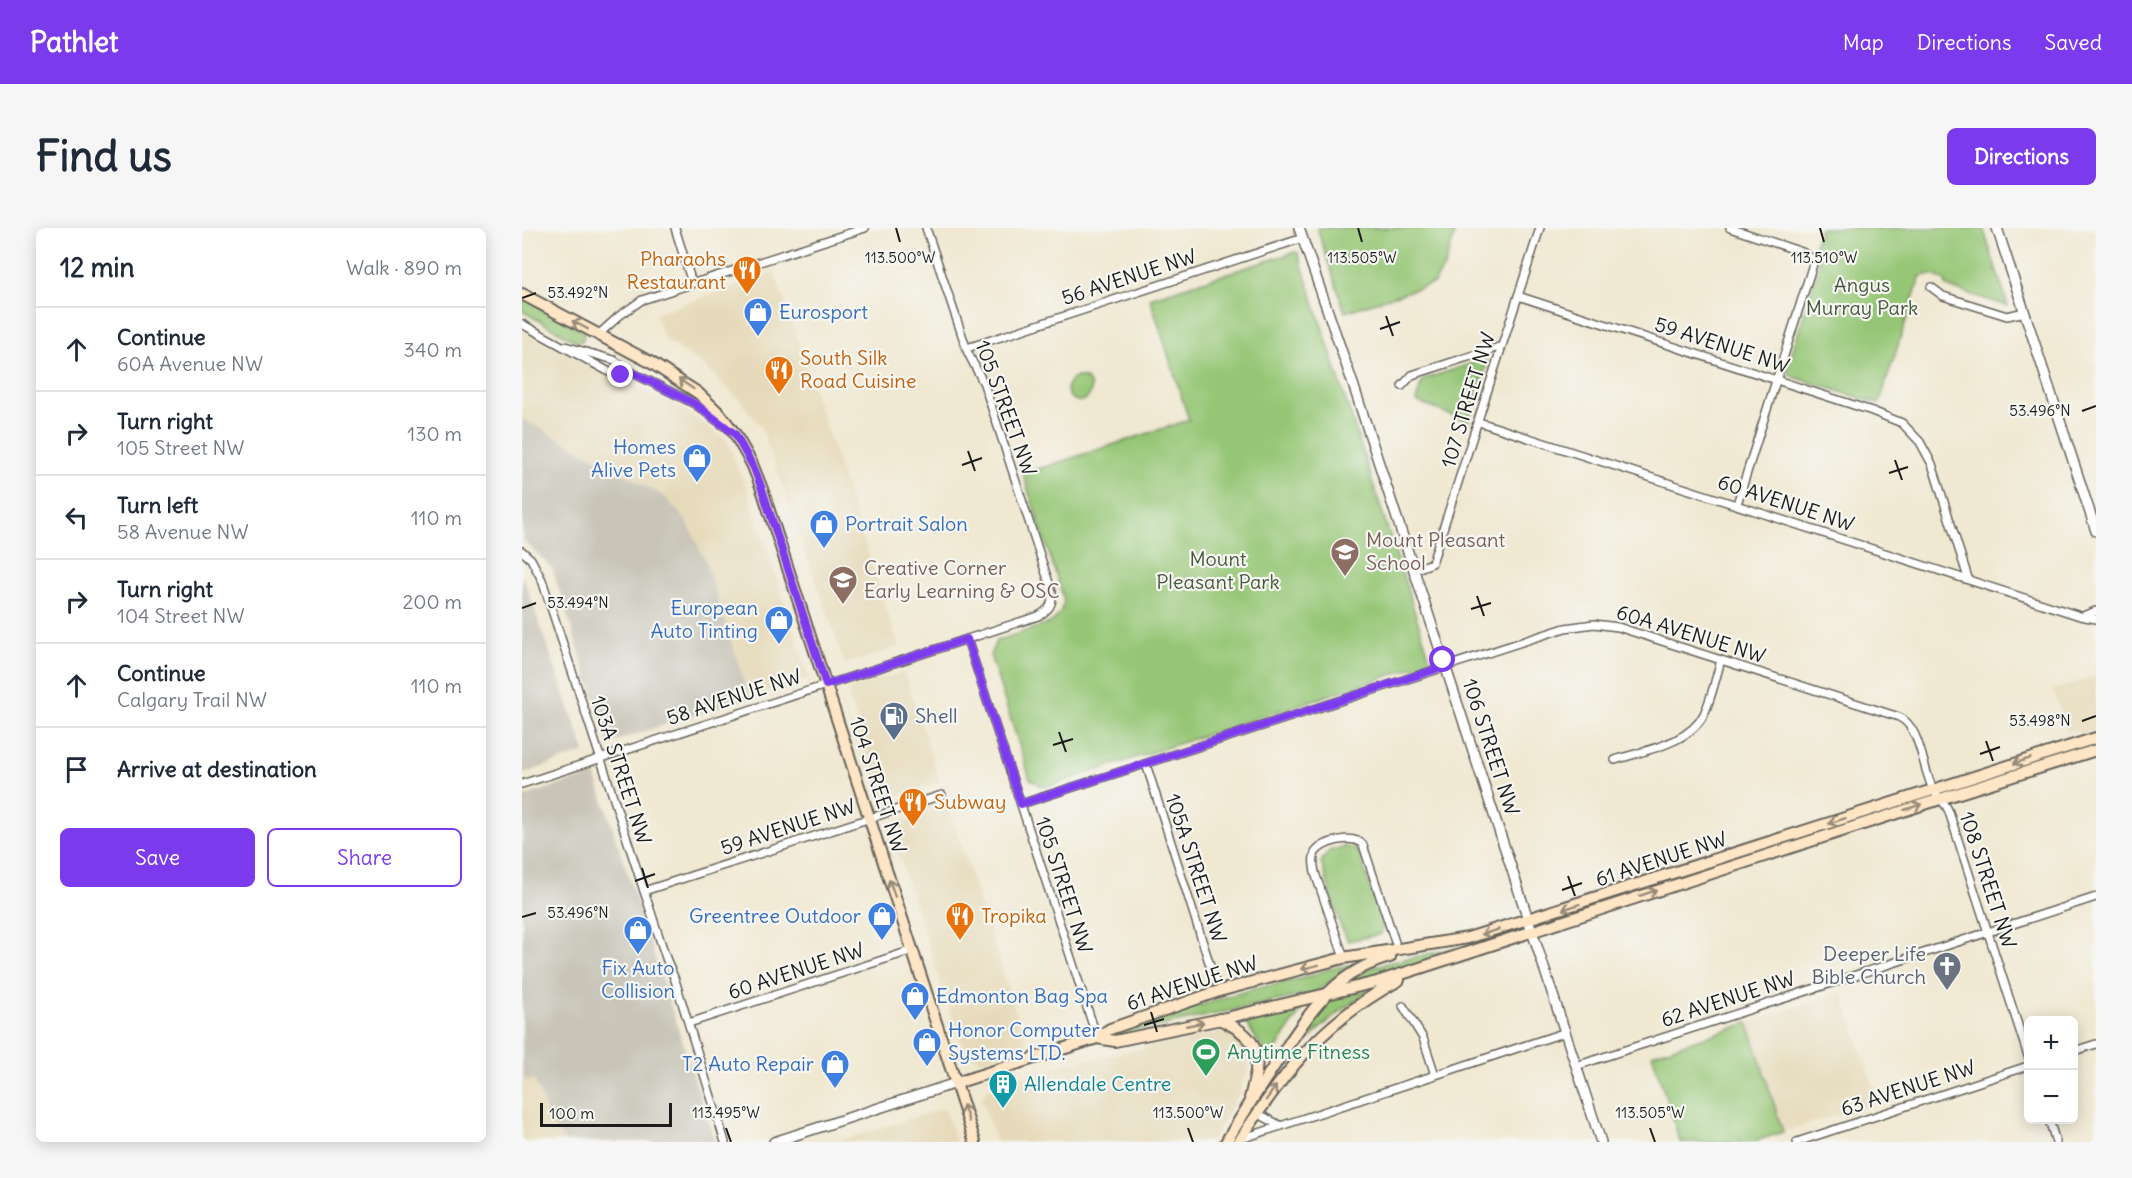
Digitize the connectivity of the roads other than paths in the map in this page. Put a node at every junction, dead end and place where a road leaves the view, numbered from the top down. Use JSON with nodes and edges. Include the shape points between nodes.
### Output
{"nodes":[{"id":1,"x":675,"y":228,"type":"edge"},
{"id":2,"x":865,"y":228,"type":"edge"},
{"id":3,"x":926,"y":228,"type":"edge"},
{"id":4,"x":1299,"y":228,"type":"edge"},
{"id":5,"x":1540,"y":228,"type":"edge"},
{"id":6,"x":1730,"y":228,"type":"edge"},
{"id":7,"x":1996,"y":228,"type":"edge"},
{"id":8,"x":1303,"y":238,"type":"junction"},
{"id":9,"x":693,"y":283,"type":"junction"},
{"id":10,"x":1931,"y":287,"type":"dead end"},
{"id":11,"x":522,"y":294,"type":"edge"},
{"id":12,"x":1518,"y":296,"type":"junction"},
{"id":13,"x":2025,"y":312,"type":"junction"},
{"id":14,"x":522,"y":324,"type":"edge"},
{"id":15,"x":598,"y":335,"type":"junction"},
{"id":16,"x":565,"y":346,"type":"junction"},
{"id":17,"x":1502,"y":346,"type":"junction"},
{"id":18,"x":967,"y":348,"type":"junction"},
{"id":19,"x":631,"y":372,"type":"junction"},
{"id":20,"x":1777,"y":380,"type":"junction"},
{"id":21,"x":1402,"y":387,"type":"dead end"},
{"id":22,"x":1479,"y":422,"type":"junction"},
{"id":23,"x":738,"y":438,"type":"junction"},
{"id":24,"x":1737,"y":504,"type":"junction"},
{"id":25,"x":2096,"y":531,"type":"edge"},
{"id":26,"x":522,"y":551,"type":"edge"},
{"id":27,"x":1414,"y":570,"type":"junction"},
{"id":28,"x":1968,"y":578,"type":"junction"},
{"id":29,"x":1052,"y":600,"type":"joint"},
{"id":30,"x":2096,"y":611,"type":"edge"},
{"id":31,"x":2083,"y":616,"type":"junction"},
{"id":32,"x":2096,"y":619,"type":"edge"},
{"id":33,"x":967,"y":639,"type":"junction"},
{"id":34,"x":1722,"y":660,"type":"junction"},
{"id":35,"x":1446,"y":666,"type":"junction"},
{"id":36,"x":826,"y":685,"type":"junction"},
{"id":37,"x":1905,"y":720,"type":"joint"},
{"id":38,"x":2096,"y":738,"type":"edge"},
{"id":39,"x":2096,"y":751,"type":"edge"},
{"id":40,"x":600,"y":759,"type":"junction"},
{"id":41,"x":1615,"y":760,"type":"dead end"},
{"id":42,"x":1146,"y":764,"type":"junction"},
{"id":43,"x":522,"y":784,"type":"edge"},
{"id":44,"x":1937,"y":794,"type":"junction"},
{"id":45,"x":942,"y":795,"type":"dead end"},
{"id":46,"x":1021,"y":804,"type":"junction"},
{"id":47,"x":870,"y":818,"type":"junction"},
{"id":48,"x":644,"y":891,"type":"junction"},
{"id":49,"x":2096,"y":897,"type":"edge"},
{"id":50,"x":1530,"y":925,"type":"junction"},
{"id":51,"x":1988,"y":932,"type":"junction"},
{"id":52,"x":1395,"y":942,"type":"dead end"},
{"id":53,"x":1450,"y":942,"type":"junction"},
{"id":54,"x":913,"y":950,"type":"junction"},
{"id":55,"x":1342,"y":952,"type":"dead end"},
{"id":56,"x":1430,"y":965,"type":"junction"},
{"id":57,"x":1215,"y":981,"type":"dead end"},
{"id":58,"x":1324,"y":996,"type":"junction"},
{"id":59,"x":1403,"y":1006,"type":"dead end"},
{"id":60,"x":1219,"y":1019,"type":"junction"},
{"id":61,"x":688,"y":1023,"type":"junction"},
{"id":62,"x":1566,"y":1032,"type":"junction"},
{"id":63,"x":1097,"y":1038,"type":"junction"},
{"id":64,"x":2024,"y":1044,"type":"edge"},
{"id":65,"x":2096,"y":1044,"type":"edge"},
{"id":66,"x":2078,"y":1049,"type":"edge"},
{"id":67,"x":1576,"y":1066,"type":"junction"},
{"id":68,"x":2024,"y":1067,"type":"edge"},
{"id":69,"x":1435,"y":1075,"type":"junction"},
{"id":70,"x":956,"y":1083,"type":"junction"},
{"id":71,"x":1252,"y":1110,"type":"junction"},
{"id":72,"x":2051,"y":1124,"type":"edge"},
{"id":73,"x":1281,"y":1126,"type":"junction"},
{"id":74,"x":1240,"y":1141,"type":"edge"},
{"id":75,"x":725,"y":1142,"type":"edge"},
{"id":76,"x":774,"y":1142,"type":"edge"},
{"id":77,"x":975,"y":1142,"type":"edge"},
{"id":78,"x":1226,"y":1142,"type":"edge"},
{"id":79,"x":1601,"y":1142,"type":"edge"},
{"id":80,"x":1797,"y":1142,"type":"edge"},
{"id":81,"x":2056,"y":1142,"type":"edge"}],
"edges":[{"from":1,"to":9,"type":"street"},
{"from":2,"to":9,"type":"street"},
{"from":3,"to":18,"type":"street","name":"105 STREET NW"},
{"from":4,"to":8,"type":"street","name":"106 STREET NW"},
{"from":5,"to":12,"type":"street","name":"107 STREET NW"},
{"from":6,"to":20,"type":"street","via":[[1802,252],[1813,261]]},
{"from":7,"to":13,"type":"street"},
{"from":8,"to":18,"type":"street","name":"56 AVENUE NW"},
{"from":8,"to":27,"type":"street","name":"106 STREET NW"},
{"from":9,"to":15,"type":"street","via":[[637,302]]},
{"from":10,"to":13,"type":"street","via":[[1943,296],[2007,316]]},
{"from":15,"to":11,"type":"main road","name":"104 STREET NW","one_way":true},
{"from":12,"to":17,"type":"street","name":"107 STREET NW"},
{"from":12,"to":20,"type":"street","name":"59 AVENUE NW"},
{"from":13,"to":25,"type":"street"},
{"from":14,"to":16,"type":"street"},
{"from":23,"to":15,"type":"main road","name":"104 STREET NW","one_way":true,"via":[[710,403],[692,388]]},
{"from":16,"to":19,"type":"street","via":[[609,357]]},
{"from":16,"to":19,"type":"street","via":[[613,374]]},
{"from":17,"to":21,"type":"street","via":[[1412,375]]},
{"from":17,"to":22,"type":"street","name":"107 STREET NW"},
{"from":18,"to":29,"type":"street","name":"105 STREET NW","via":[[984,384]]},
{"from":19,"to":23,"type":"street","via":[[695,404]]},
{"from":20,"to":24,"type":"street"},
{"from":20,"to":28,"type":"street","name":"59 AVENUE NW","via":[[1872,411],[1902,423],[1913,433],[1932,464]]},
{"from":22,"to":24,"type":"street","name":"60 AVENUE NW"},
{"from":22,"to":27,"type":"street","name":"107 STREET NW","via":[[1432,563]]},
{"from":23,"to":36,"type":"main road","name":"104 STREET NW","via":[[762,489]]},
{"from":24,"to":28,"type":"street","name":"60 AVENUE NW"},
{"from":26,"to":40,"type":"street","name":"103A STREET NW","via":[[542,580]]},
{"from":27,"to":35,"type":"street","name":"106 STREET NW"},
{"from":28,"to":31,"type":"street","name":"60 AVENUE NW"},
{"from":29,"to":33,"type":"street","name":"58 AVENUE NW","via":[[1038,616]]},
{"from":30,"to":31,"type":"street"},
{"from":31,"to":32,"type":"street","name":"60 AVENUE NW"},
{"from":33,"to":36,"type":"street","name":"58 AVENUE NW"},
{"from":33,"to":46,"type":"street","name":"105 STREET NW"},
{"from":34,"to":35,"type":"street","name":"60A AVENUE NW","via":[[1618,627],[1594,624],[1565,628]]},
{"from":34,"to":37,"type":"street","name":"60A AVENUE NW"},
{"from":34,"to":41,"type":"street","via":[[1696,726],[1680,738]]},
{"from":35,"to":42,"type":"street","name":"60A AVENUE NW"},
{"from":35,"to":50,"type":"street","name":"106 STREET NW"},
{"from":36,"to":40,"type":"street","name":"58 AVENUE NW"},
{"from":36,"to":47,"type":"main road","name":"104 STREET NW"},
{"from":37,"to":44,"type":"street","name":"108 STREET NW","via":[[1913,730]]},
{"from":38,"to":44,"type":"main road","name":"61 AVENUE NW","one_way":true},
{"from":39,"to":44,"type":"main road","name":"61 AVENUE NW"},
{"from":40,"to":43,"type":"street","name":"58 AVENUE NW"},
{"from":40,"to":48,"type":"street","name":"103A STREET NW"},
{"from":42,"to":46,"type":"street","name":"60A AVENUE NW"},
{"from":42,"to":57,"type":"street","name":"105A STREET NW"},
{"from":44,"to":50,"type":"main road","name":"61 AVENUE NW"},
{"from":44,"to":51,"type":"street","name":"108 STREET NW","via":[[1949,812]]},
{"from":45,"to":47,"type":"street","name":"59 AVENUE NW"},
{"from":46,"to":63,"type":"street","name":"105 STREET NW"},
{"from":47,"to":48,"type":"street","name":"59 AVENUE NW"},
{"from":54,"to":47,"type":"main road","name":"104 STREET NW","one_way":true},
{"from":48,"to":61,"type":"street","name":"103A STREET NW"},
{"from":49,"to":51,"type":"street","name":"62 AVENUE NW"},
{"from":50,"to":53,"type":"main road","name":"61 AVENUE NW","one_way":true},
{"from":50,"to":56,"type":"main road","name":"61 AVENUE NW"},
{"from":50,"to":62,"type":"street","name":"106 STREET NW"},
{"from":51,"to":64,"type":"street","name":"108 STREET NW"},
{"from":51,"to":67,"type":"street","name":"62 AVENUE NW"},
{"from":52,"to":55,"type":"street","via":[[1363,845],[1345,839],[1322,847],[1313,860]]},
{"from":53,"to":58,"type":"main road","via":[[1372,962],[1342,979]]},
{"from":53,"to":63,"type":"main road","name":"61 AVENUE NW","one_way":true,"via":[[1343,958],[1270,977],[1110,1029]]},
{"from":54,"to":61,"type":"street","name":"60 AVENUE NW"},
{"from":54,"to":70,"type":"main road","name":"104 STREET NW"},
{"from":56,"to":58,"type":"main road","name":"61 AVENUE NW"},
{"from":71,"to":56,"type":"main road","one_way":true,"via":[[1335,1023],[1378,992]]},
{"from":58,"to":60,"type":"main road","name":"61 AVENUE NW"},
{"from":58,"to":71,"type":"main road","via":[[1305,1020]]},
{"from":59,"to":69,"type":"street","via":[[1423,1038]]},
{"from":63,"to":60,"type":"main road","name":"61 AVENUE NW","one_way":true,"via":[[1115,1041]]},
{"from":60,"to":71,"type":"main road","via":[[1244,1033],[1256,1053],[1258,1068]]},
{"from":61,"to":75,"type":"street","name":"103A STREET NW"},
{"from":62,"to":67,"type":"street","name":"106 STREET NW"},
{"from":62,"to":69,"type":"street"},
{"from":63,"to":70,"type":"main road","name":"61 AVENUE NW"},
{"from":65,"to":66,"type":"street"},
{"from":67,"to":79,"type":"street","name":"106 STREET NW"},
{"from":68,"to":80,"type":"street","name":"63 AVENUE NW"},
{"from":69,"to":73,"type":"street"},
{"from":70,"to":76,"type":"street","name":"61 AVENUE NW"},
{"from":77,"to":70,"type":"main road","name":"104 STREET NW","one_way":true},
{"from":71,"to":73,"type":"street"},
{"from":71,"to":74,"type":"main road"},
{"from":71,"to":78,"type":"main road"},
{"from":72,"to":81,"type":"street"},
{"from":73,"to":74,"type":"street"}]}
